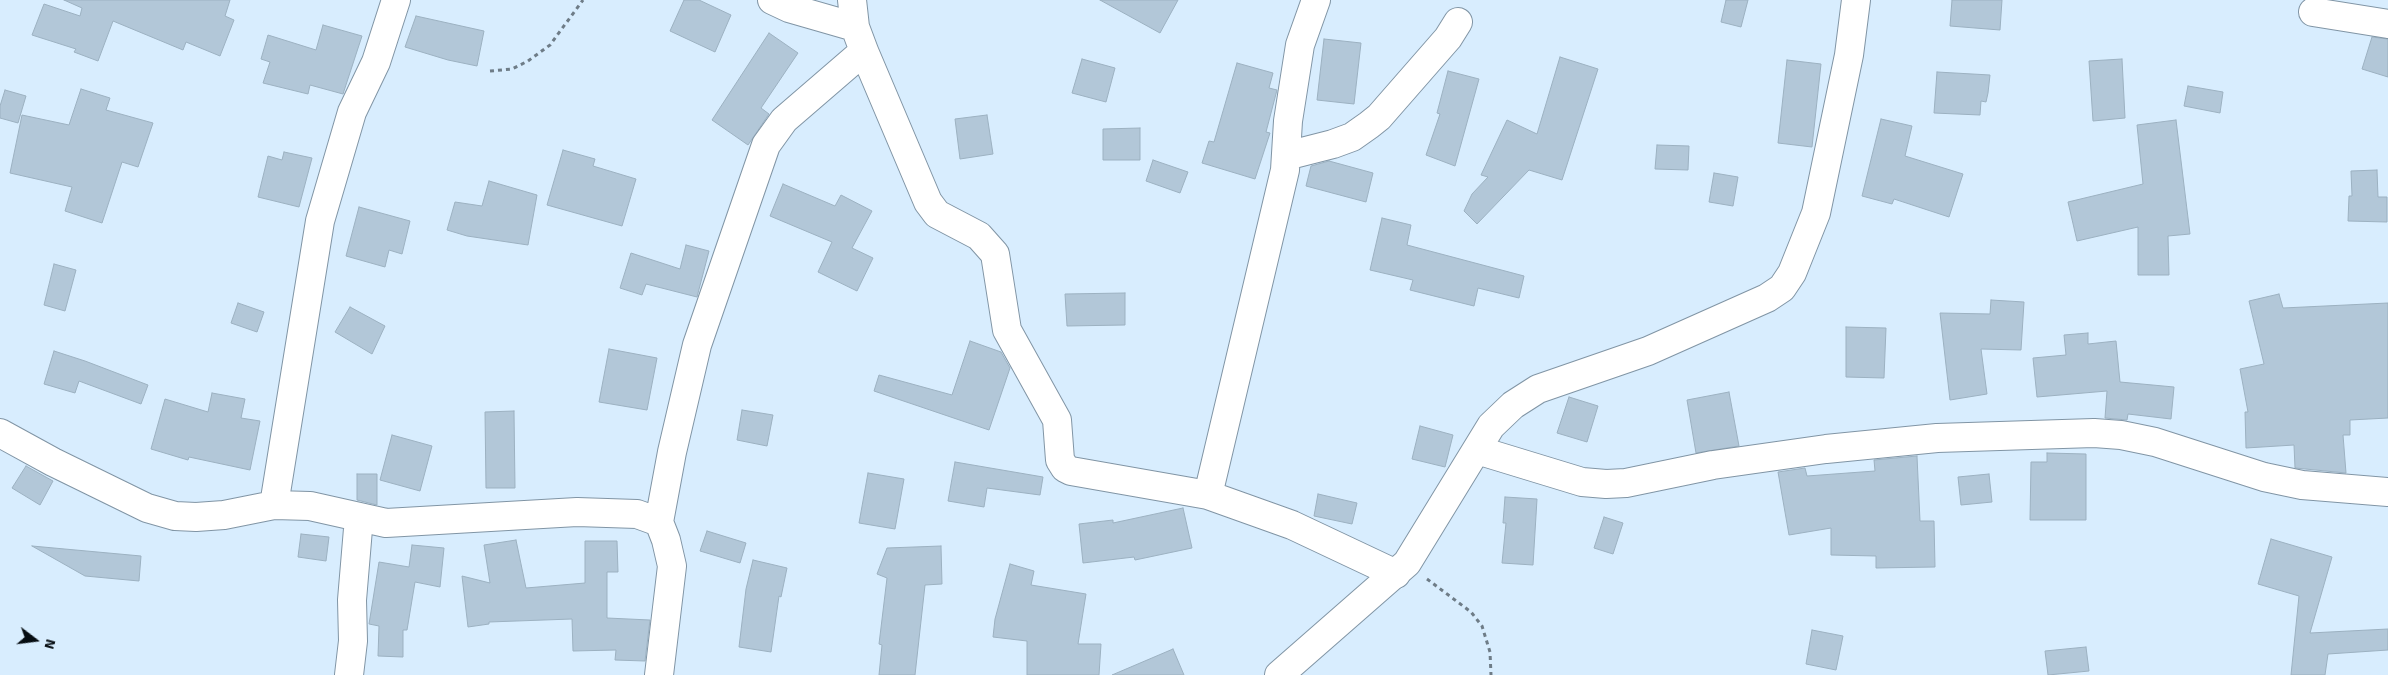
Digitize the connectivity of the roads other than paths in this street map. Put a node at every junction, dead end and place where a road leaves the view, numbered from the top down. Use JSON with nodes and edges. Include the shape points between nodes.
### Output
{"nodes":[{"id":1,"x":396,"y":0,"type":"edge"},
{"id":2,"x":772,"y":0,"type":"edge"},
{"id":3,"x":852,"y":0,"type":"edge"},
{"id":4,"x":1316,"y":0,"type":"edge"},
{"id":5,"x":1856,"y":0,"type":"edge"},
{"id":6,"x":2313,"y":12,"type":"dead end"},
{"id":7,"x":1458,"y":22,"type":"dead end"},
{"id":8,"x":2388,"y":24,"type":"edge"},
{"id":9,"x":860,"y":39,"type":"junction"},
{"id":10,"x":1286,"y":156,"type":"junction"},
{"id":11,"x":0,"y":433,"type":"edge"},
{"id":12,"x":1477,"y":450,"type":"junction"},
{"id":13,"x":2388,"y":492,"type":"edge"},
{"id":14,"x":1208,"y":496,"type":"junction"},
{"id":15,"x":274,"y":505,"type":"junction"},
{"id":16,"x":359,"y":518,"type":"junction"},
{"id":17,"x":659,"y":522,"type":"junction"},
{"id":18,"x":1402,"y":569,"type":"junction"},
{"id":19,"x":349,"y":675,"type":"edge"},
{"id":20,"x":659,"y":675,"type":"edge"},
{"id":21,"x":1279,"y":675,"type":"edge"}],
"edges":[{"from":1,"to":15,"type":"street","via":[[376,62],[352,112],[320,221]]},
{"from":2,"to":9,"type":"street"},
{"from":3,"to":9,"type":"street"},
{"from":4,"to":10,"type":"street","via":[[1300,45]]},
{"from":5,"to":12,"type":"street","via":[[1849,55],[1816,213],[1792,273],[1782,288],[1767,298],[1648,350],[1538,389],[1513,405],[1491,426]]},
{"from":6,"to":8,"type":"street"},
{"from":7,"to":10,"type":"street","via":[[1392,103],[1369,125],[1352,137]]},
{"from":9,"to":14,"type":"street","via":[[928,202],[937,214],[979,236],[995,254],[1007,330],[1057,420],[1060,460],[1065,468]]},
{"from":9,"to":17,"type":"street","via":[[784,120],[766,145],[697,345]]},
{"from":10,"to":14,"type":"street"},
{"from":11,"to":15,"type":"street","via":[[147,508],[175,516],[224,515]]},
{"from":12,"to":13,"type":"street","via":[[1582,482],[1606,484],[1826,449],[1937,438],[2094,433],[2155,442],[2264,477],[2302,485]]},
{"from":12,"to":18,"type":"street"},
{"from":14,"to":18,"type":"street"},
{"from":15,"to":16,"type":"street","via":[[310,506]]},
{"from":16,"to":17,"type":"street","via":[[386,523],[577,512],[637,514]]},
{"from":16,"to":19,"type":"street"},
{"from":17,"to":20,"type":"street","via":[[672,566]]},
{"from":18,"to":21,"type":"street"}]}
